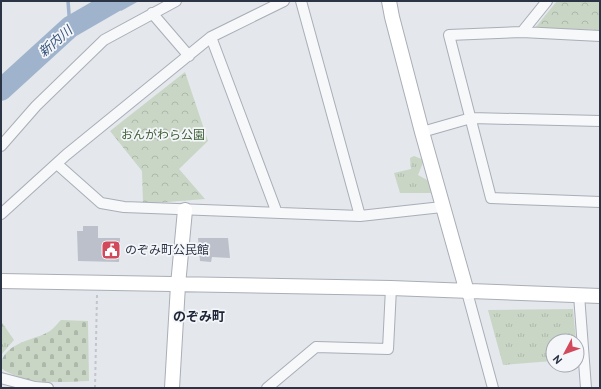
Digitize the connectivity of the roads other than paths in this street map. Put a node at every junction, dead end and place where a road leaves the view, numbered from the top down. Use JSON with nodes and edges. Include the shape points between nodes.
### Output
{"nodes":[{"id":1,"x":176,"y":1,"type":"edge"},
{"id":2,"x":284,"y":1,"type":"edge"},
{"id":3,"x":301,"y":1,"type":"edge"},
{"id":4,"x":389,"y":1,"type":"edge"},
{"id":5,"x":547,"y":1,"type":"edge"},
{"id":6,"x":152,"y":13,"type":"junction"},
{"id":7,"x":522,"y":32,"type":"junction"},
{"id":8,"x":600,"y":36,"type":"edge"},
{"id":9,"x":211,"y":37,"type":"junction"},
{"id":10,"x":189,"y":56,"type":"junction"},
{"id":11,"x":471,"y":118,"type":"junction"},
{"id":12,"x":600,"y":121,"type":"edge"},
{"id":13,"x":422,"y":132,"type":"junction"},
{"id":14,"x":1,"y":146,"type":"edge"},
{"id":15,"x":57,"y":164,"type":"junction"},
{"id":16,"x":600,"y":202,"type":"edge"},
{"id":17,"x":442,"y":207,"type":"junction"},
{"id":18,"x":185,"y":210,"type":"junction"},
{"id":19,"x":277,"y":213,"type":"junction"},
{"id":20,"x":1,"y":214,"type":"edge"},
{"id":21,"x":360,"y":216,"type":"junction"},
{"id":22,"x":1,"y":282,"type":"edge"},
{"id":23,"x":178,"y":285,"type":"junction"},
{"id":24,"x":391,"y":288,"type":"junction"},
{"id":25,"x":467,"y":292,"type":"junction"},
{"id":26,"x":578,"y":295,"type":"junction"},
{"id":27,"x":600,"y":296,"type":"edge"},
{"id":28,"x":1,"y":378,"type":"edge"},
{"id":29,"x":48,"y":388,"type":"edge"},
{"id":30,"x":172,"y":388,"type":"edge"},
{"id":31,"x":267,"y":388,"type":"edge"},
{"id":32,"x":493,"y":388,"type":"edge"},
{"id":33,"x":586,"y":388,"type":"edge"}],
"edges":[{"from":1,"to":6,"type":"street"},
{"from":2,"to":9,"type":"street"},
{"from":3,"to":21,"type":"street"},
{"from":4,"to":13,"type":"street"},
{"from":5,"to":7,"type":"street"},
{"from":6,"to":10,"type":"street"},
{"from":6,"to":14,"type":"street","via":[[104,40],[36,106]]},
{"from":7,"to":8,"type":"street"},
{"from":7,"to":11,"type":"street","via":[[449,35]]},
{"from":9,"to":10,"type":"street"},
{"from":9,"to":19,"type":"street"},
{"from":10,"to":15,"type":"street"},
{"from":11,"to":12,"type":"street"},
{"from":11,"to":13,"type":"street"},
{"from":11,"to":16,"type":"street","via":[[491,198]]},
{"from":13,"to":17,"type":"street"},
{"from":15,"to":18,"type":"street","via":[[101,203],[124,207]]},
{"from":15,"to":20,"type":"street"},
{"from":17,"to":21,"type":"street"},
{"from":17,"to":25,"type":"street"},
{"from":18,"to":19,"type":"street"},
{"from":18,"to":23,"type":"street"},
{"from":19,"to":21,"type":"street"},
{"from":22,"to":23,"type":"street"},
{"from":23,"to":24,"type":"street"},
{"from":23,"to":30,"type":"street"},
{"from":24,"to":25,"type":"street"},
{"from":24,"to":31,"type":"street","via":[[388,349],[316,347]]},
{"from":25,"to":26,"type":"street"},
{"from":25,"to":32,"type":"street"},
{"from":26,"to":27,"type":"street"},
{"from":26,"to":33,"type":"street"},
{"from":28,"to":29,"type":"street"}]}
